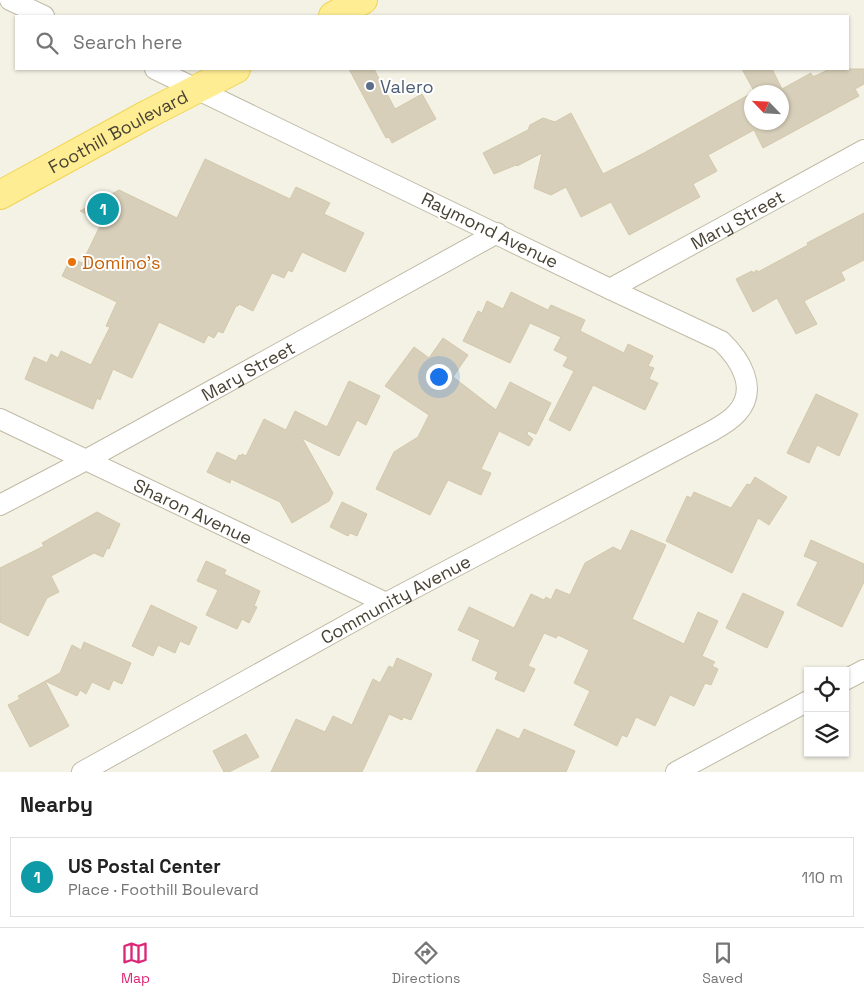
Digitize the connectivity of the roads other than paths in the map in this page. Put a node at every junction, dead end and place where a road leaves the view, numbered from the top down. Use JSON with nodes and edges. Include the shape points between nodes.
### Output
{"nodes":[{"id":1,"x":10,"y":0,"type":"edge"},
{"id":2,"x":364,"y":0,"type":"edge"},
{"id":3,"x":42,"y":15,"type":"edge"},
{"id":4,"x":335,"y":15,"type":"edge"},
{"id":5,"x":157,"y":70,"type":"edge"},
{"id":6,"x":234,"y":70,"type":"edge"},
{"id":7,"x":198,"y":89,"type":"junction"},
{"id":8,"x":864,"y":150,"type":"edge"},
{"id":9,"x":0,"y":194,"type":"edge"},
{"id":10,"x":497,"y":233,"type":"junction"},
{"id":11,"x":610,"y":289,"type":"junction"},
{"id":12,"x":0,"y":419,"type":"edge"},
{"id":13,"x":712,"y":431,"type":"joint"},
{"id":14,"x":86,"y":460,"type":"junction"},
{"id":15,"x":0,"y":505,"type":"edge"},
{"id":16,"x":386,"y":603,"type":"junction"},
{"id":17,"x":864,"y":670,"type":"edge"},
{"id":18,"x":849,"y":678,"type":"edge"},
{"id":19,"x":804,"y":703,"type":"edge"},
{"id":20,"x":82,"y":772,"type":"edge"},
{"id":21,"x":676,"y":772,"type":"edge"}],
"edges":[{"from":1,"to":3,"type":"street"},
{"from":2,"to":4,"type":"main road"},
{"from":5,"to":7,"type":"street","name":"Raymond Avenue"},
{"from":6,"to":7,"type":"main road","name":"Foothill Boulevard"},
{"from":7,"to":9,"type":"main road","name":"Foothill Boulevard"},
{"from":7,"to":10,"type":"street","name":"Raymond Avenue"},
{"from":8,"to":11,"type":"street","name":"Mary Street"},
{"from":10,"to":11,"type":"street","name":"Raymond Avenue"},
{"from":10,"to":14,"type":"street","name":"Mary Street"},
{"from":11,"to":13,"type":"street","name":"Raymond Avenue","via":[[721,341],[734,353],[745,373],[747,394],[739,411]]},
{"from":12,"to":14,"type":"street","name":"Sharon Avenue"},
{"from":13,"to":16,"type":"street","name":"Community Avenue"},
{"from":14,"to":15,"type":"street","name":"Mary Street"},
{"from":14,"to":16,"type":"street","name":"Sharon Avenue"},
{"from":16,"to":20,"type":"street","name":"Community Avenue"},
{"from":17,"to":18,"type":"street"},
{"from":19,"to":21,"type":"street"}]}
